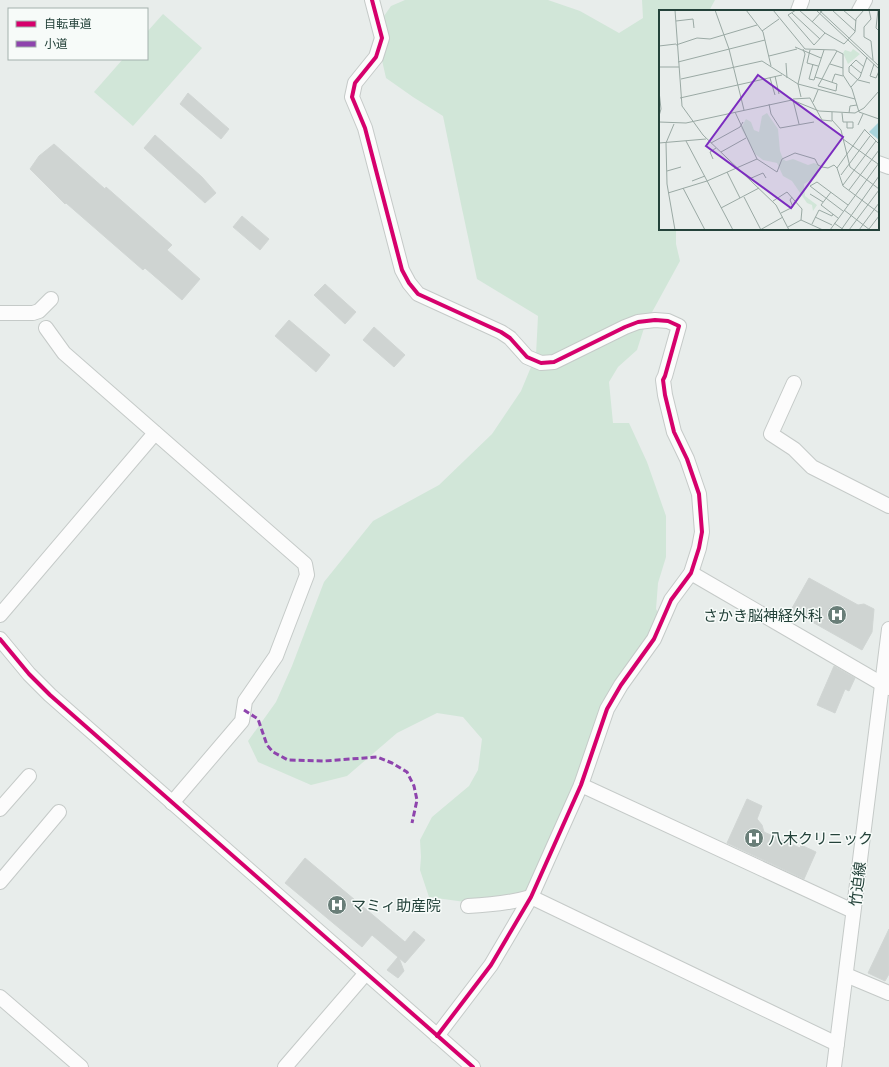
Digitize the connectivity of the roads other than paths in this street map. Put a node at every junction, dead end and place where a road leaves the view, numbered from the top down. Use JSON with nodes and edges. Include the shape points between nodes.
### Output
{"nodes":[{"id":1,"x":372,"y":0,"type":"edge"},
{"id":2,"x":802,"y":0,"type":"edge"},
{"id":3,"x":865,"y":0,"type":"edge"},
{"id":4,"x":798,"y":10,"type":"edge"},
{"id":5,"x":860,"y":10,"type":"edge"},
{"id":6,"x":879,"y":163,"type":"edge"},
{"id":7,"x":889,"y":167,"type":"edge"},
{"id":8,"x":51,"y":299,"type":"dead end"},
{"id":9,"x":0,"y":313,"type":"edge"},
{"id":10,"x":46,"y":328,"type":"dead end"},
{"id":11,"x":794,"y":383,"type":"dead end"},
{"id":12,"x":155,"y":433,"type":"junction"},
{"id":13,"x":889,"y":506,"type":"edge"},
{"id":14,"x":691,"y":573,"type":"junction"},
{"id":15,"x":0,"y":615,"type":"edge"},
{"id":16,"x":889,"y":629,"type":"edge"},
{"id":17,"x":0,"y":640,"type":"edge"},
{"id":18,"x":886,"y":686,"type":"edge"},
{"id":19,"x":29,"y":776,"type":"dead end"},
{"id":20,"x":581,"y":785,"type":"junction"},
{"id":21,"x":172,"y":803,"type":"junction"},
{"id":22,"x":0,"y":809,"type":"edge"},
{"id":23,"x":59,"y":812,"type":"dead end"},
{"id":24,"x":0,"y":882,"type":"edge"},
{"id":25,"x":531,"y":897,"type":"junction"},
{"id":26,"x":468,"y":906,"type":"dead end"},
{"id":27,"x":853,"y":911,"type":"junction"},
{"id":28,"x":366,"y":973,"type":"junction"},
{"id":29,"x":846,"y":975,"type":"junction"},
{"id":30,"x":889,"y":994,"type":"edge"},
{"id":31,"x":0,"y":997,"type":"edge"},
{"id":32,"x":437,"y":1036,"type":"junction"},
{"id":33,"x":837,"y":1044,"type":"junction"},
{"id":34,"x":81,"y":1067,"type":"edge"},
{"id":35,"x":285,"y":1067,"type":"edge"},
{"id":36,"x":473,"y":1067,"type":"edge"},
{"id":37,"x":834,"y":1067,"type":"edge"}],
"edges":[{"from":1,"to":14,"type":"street","via":[[382,38],[376,57],[355,83],[352,97],[365,128],[402,270],[418,294],[501,332],[527,357],[541,363],[554,362],[638,322],[655,320],[679,326],[663,380],[674,432],[699,494],[702,532]]},
{"from":2,"to":4,"type":"street"},
{"from":3,"to":5,"type":"street"},
{"from":6,"to":7,"type":"street"},
{"from":8,"to":9,"type":"street","via":[[39,311],[33,313]]},
{"from":10,"to":12,"type":"street","via":[[64,353]]},
{"from":11,"to":13,"type":"street","via":[[770,434],[794,448],[812,467]]},
{"from":12,"to":15,"type":"street"},
{"from":12,"to":21,"type":"street","via":[[305,564],[307,575],[276,656],[245,701],[242,721]]},
{"from":14,"to":18,"type":"street"},
{"from":14,"to":20,"type":"street","via":[[671,600],[654,639],[607,709]]},
{"from":16,"to":18,"type":"street","name":"竹迫線"},
{"from":17,"to":21,"type":"street","via":[[50,695]]},
{"from":18,"to":27,"type":"street","name":"竹迫線"},
{"from":19,"to":22,"type":"street"},
{"from":20,"to":25,"type":"street"},
{"from":20,"to":27,"type":"street"},
{"from":21,"to":28,"type":"street"},
{"from":23,"to":24,"type":"street"},
{"from":25,"to":26,"type":"street","via":[[514,902]]},
{"from":25,"to":32,"type":"street","via":[[491,965]]},
{"from":25,"to":33,"type":"street"},
{"from":27,"to":29,"type":"street","name":"竹迫線"},
{"from":28,"to":32,"type":"street"},
{"from":28,"to":35,"type":"street"},
{"from":29,"to":30,"type":"street"},
{"from":29,"to":33,"type":"street","name":"竹迫線"},
{"from":31,"to":34,"type":"street"},
{"from":32,"to":36,"type":"street"},
{"from":33,"to":37,"type":"street","name":"竹迫線"}]}
